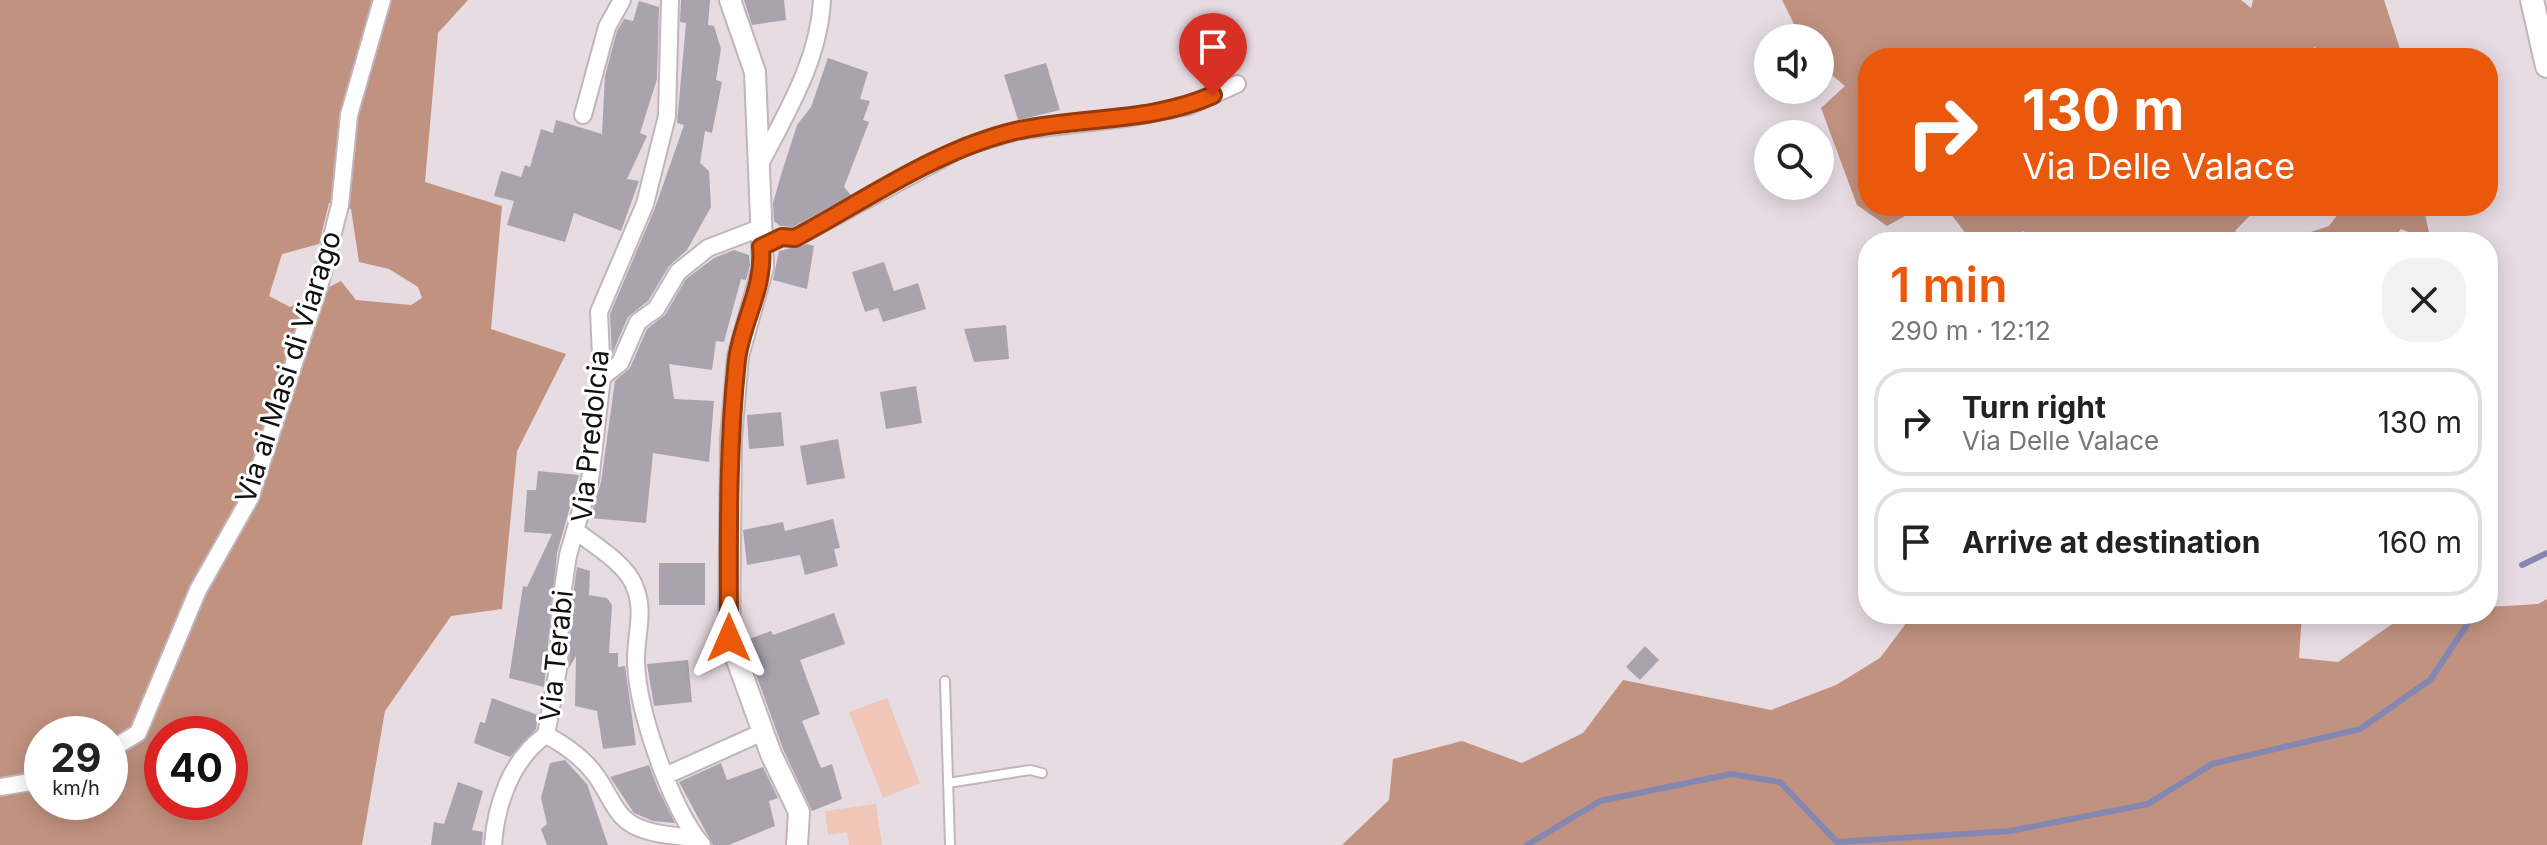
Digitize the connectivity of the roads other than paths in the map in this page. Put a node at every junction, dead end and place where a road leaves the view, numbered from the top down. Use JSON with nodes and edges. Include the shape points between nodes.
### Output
{"nodes":[{"id":1,"x":382,"y":0,"type":"edge"},
{"id":2,"x":622,"y":0,"type":"edge"},
{"id":3,"x":670,"y":0,"type":"edge"},
{"id":4,"x":730,"y":0,"type":"edge"},
{"id":5,"x":822,"y":0,"type":"edge"},
{"id":6,"x":2532,"y":0,"type":"edge"},
{"id":7,"x":2547,"y":66,"type":"edge"},
{"id":8,"x":1237,"y":84,"type":"dead end"},
{"id":9,"x":583,"y":115,"type":"dead end"},
{"id":10,"x":759,"y":168,"type":"junction"},
{"id":11,"x":761,"y":238,"type":"junction"},
{"id":12,"x":602,"y":377,"type":"junction"},
{"id":13,"x":576,"y":531,"type":"junction"},
{"id":14,"x":945,"y":681,"type":"dead end"},
{"id":15,"x":763,"y":732,"type":"junction"},
{"id":16,"x":546,"y":735,"type":"junction"},
{"id":17,"x":128,"y":739,"type":"edge"},
{"id":18,"x":1042,"y":773,"type":"dead end"},
{"id":19,"x":667,"y":775,"type":"junction"},
{"id":20,"x":24,"y":783,"type":"edge"},
{"id":21,"x":948,"y":783,"type":"junction"},
{"id":22,"x":0,"y":787,"type":"edge"},
{"id":23,"x":699,"y":841,"type":"edge"},
{"id":24,"x":493,"y":845,"type":"edge"},
{"id":25,"x":797,"y":845,"type":"edge"},
{"id":26,"x":950,"y":845,"type":"edge"}],
"edges":[{"from":1,"to":17,"type":"street","name":"Via ai Masi di Viarago","via":[[349,115],[340,205],[321,280],[250,498],[198,590],[138,733]]},
{"from":2,"to":9,"type":"street","via":[[607,27]]},
{"from":3,"to":12,"type":"street","name":"Via Predolcia","via":[[667,116],[645,204],[599,312]]},
{"from":4,"to":10,"type":"street","via":[[755,72]]},
{"from":5,"to":10,"type":"street","via":[[821,28],[805,76]]},
{"from":6,"to":7,"type":"main road"},
{"from":8,"to":11,"type":"street","via":[[1189,106],[1017,131],[966,146],[795,238]]},
{"from":10,"to":11,"type":"street"},
{"from":11,"to":12,"type":"street","via":[[708,248],[678,272],[656,309],[638,322],[620,363]]},
{"from":11,"to":15,"type":"street","via":[[763,267],[738,356],[732,424],[729,638]]},
{"from":12,"to":13,"type":"street","name":"Via Predolcia","via":[[590,480]]},
{"from":13,"to":16,"type":"street","name":"Via Terabi","via":[[566,568],[559,664]]},
{"from":13,"to":19,"type":"street","name":"Via Predolcia","via":[[633,582],[642,611],[636,662],[646,723]]},
{"from":14,"to":21,"type":"lane"},
{"from":15,"to":19,"type":"street"},
{"from":15,"to":25,"type":"street","via":[[799,812]]},
{"from":16,"to":23,"type":"street","name":"Via Terabi","via":[[594,771],[619,814],[634,826]]},
{"from":16,"to":24,"type":"street","via":[[535,742],[508,783],[495,811]]},
{"from":18,"to":21,"type":"lane","via":[[1030,770]]},
{"from":19,"to":23,"type":"street","name":"Via Predolcia","via":[[685,822]]},
{"from":20,"to":22,"type":"street"},
{"from":21,"to":26,"type":"lane"}]}
